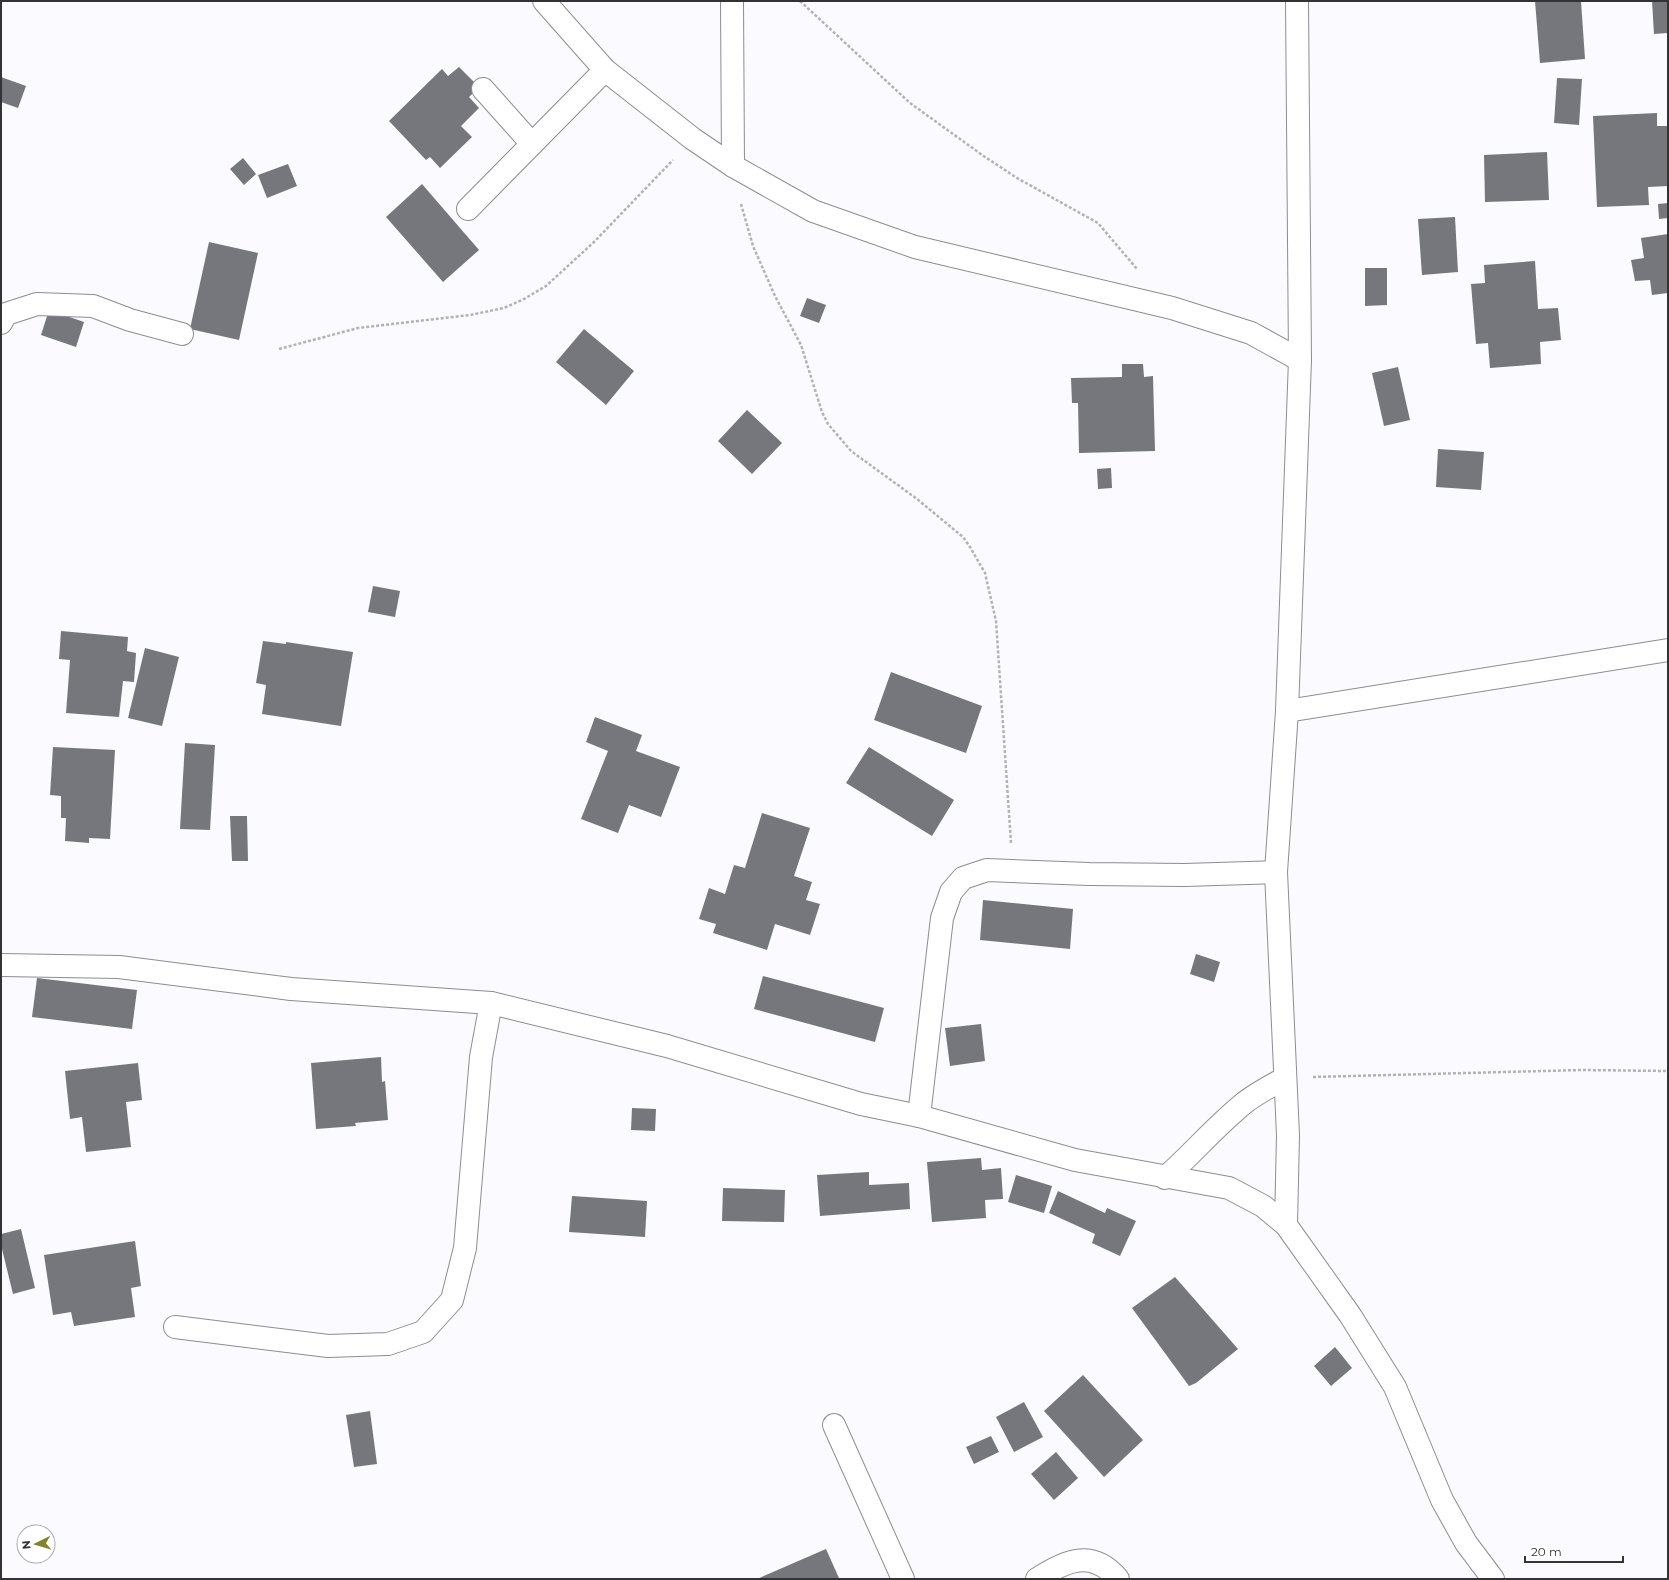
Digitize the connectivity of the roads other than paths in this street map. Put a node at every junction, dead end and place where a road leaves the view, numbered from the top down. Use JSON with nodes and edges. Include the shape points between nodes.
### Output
{"nodes":[{"id":1,"x":544,"y":1,"type":"edge"},
{"id":2,"x":732,"y":1,"type":"edge"},
{"id":3,"x":1298,"y":1,"type":"edge"},
{"id":4,"x":605,"y":70,"type":"junction"},
{"id":5,"x":483,"y":89,"type":"dead end"},
{"id":6,"x":532,"y":144,"type":"junction"},
{"id":7,"x":733,"y":166,"type":"junction"},
{"id":8,"x":468,"y":209,"type":"dead end"},
{"id":9,"x":1,"y":323,"type":"edge"},
{"id":10,"x":182,"y":334,"type":"dead end"},
{"id":11,"x":1300,"y":360,"type":"junction"},
{"id":12,"x":1668,"y":650,"type":"edge"},
{"id":13,"x":1287,"y":711,"type":"junction"},
{"id":14,"x":1276,"y":872,"type":"junction"},
{"id":15,"x":1,"y":965,"type":"edge"},
{"id":16,"x":491,"y":1003,"type":"junction"},
{"id":17,"x":1285,"y":1078,"type":"junction"},
{"id":18,"x":919,"y":1116,"type":"junction"},
{"id":19,"x":1164,"y":1178,"type":"junction"},
{"id":20,"x":1286,"y":1225,"type":"junction"},
{"id":21,"x":175,"y":1327,"type":"dead end"},
{"id":22,"x":834,"y":1425,"type":"dead end"},
{"id":23,"x":903,"y":1579,"type":"edge"},
{"id":24,"x":1037,"y":1579,"type":"edge"},
{"id":25,"x":1118,"y":1579,"type":"edge"},
{"id":26,"x":1493,"y":1579,"type":"edge"}],
"edges":[{"from":1,"to":4,"type":"street"},
{"from":2,"to":7,"type":"street"},
{"from":3,"to":11,"type":"street"},
{"from":4,"to":6,"type":"street"},
{"from":4,"to":7,"type":"street","via":[[693,139]]},
{"from":5,"to":6,"type":"street"},
{"from":6,"to":8,"type":"street"},
{"from":7,"to":11,"type":"street","via":[[813,211],[915,248],[1172,308],[1251,333]]},
{"from":9,"to":10,"type":"street","via":[[6,314],[37,304],[93,306],[130,320]]},
{"from":11,"to":13,"type":"street"},
{"from":12,"to":13,"type":"street"},
{"from":13,"to":14,"type":"street"},
{"from":14,"to":17,"type":"street"},
{"from":14,"to":18,"type":"street","via":[[1185,875],[987,870],[963,878],[951,892],[942,918]]},
{"from":15,"to":16,"type":"street","via":[[119,967],[291,989]]},
{"from":16,"to":18,"type":"street","via":[[667,1046],[861,1104]]},
{"from":16,"to":21,"type":"street","via":[[481,1057],[465,1248],[452,1300],[423,1332],[388,1344],[328,1346]]},
{"from":17,"to":19,"type":"street","via":[[1244,1102],[1188,1158]]},
{"from":17,"to":20,"type":"street","via":[[1288,1135]]},
{"from":18,"to":19,"type":"street","via":[[1075,1160]]},
{"from":19,"to":20,"type":"street","via":[[1229,1188],[1263,1206]]},
{"from":20,"to":26,"type":"street","via":[[1350,1315],[1395,1387],[1442,1500],[1466,1543]]},
{"from":22,"to":23,"type":"street"},
{"from":24,"to":25,"type":"street","via":[[1058,1565],[1086,1560],[1101,1564]]}]}
